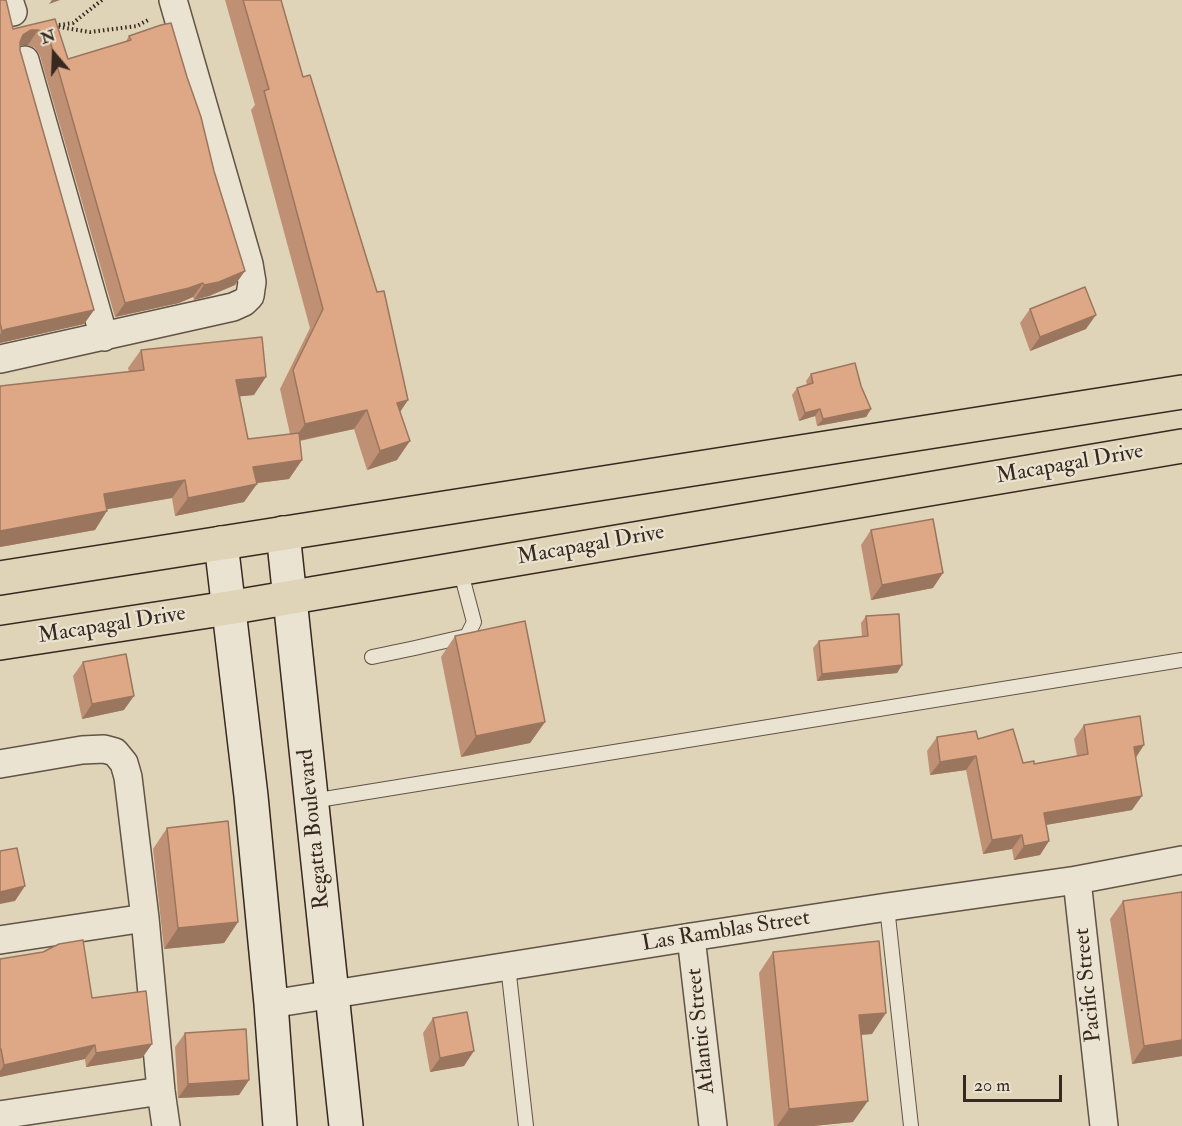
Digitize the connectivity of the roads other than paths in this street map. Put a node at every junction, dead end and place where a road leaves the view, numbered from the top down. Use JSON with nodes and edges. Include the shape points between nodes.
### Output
{"nodes":[{"id":1,"x":177,"y":12,"type":"edge"},
{"id":2,"x":25,"y":60,"type":"edge"},
{"id":3,"x":104,"y":337,"type":"junction"},
{"id":4,"x":0,"y":359,"type":"edge"},
{"id":5,"x":1182,"y":392,"type":"edge"},
{"id":6,"x":1182,"y":446,"type":"edge"},
{"id":7,"x":283,"y":533,"type":"junction"},
{"id":8,"x":221,"y":543,"type":"junction"},
{"id":9,"x":460,"y":568,"type":"junction"},
{"id":10,"x":0,"y":578,"type":"edge"},
{"id":11,"x":290,"y":598,"type":"junction"},
{"id":12,"x":228,"y":608,"type":"junction"},
{"id":13,"x":0,"y":643,"type":"edge"},
{"id":14,"x":372,"y":657,"type":"dead end"},
{"id":15,"x":1182,"y":660,"type":"edge"},
{"id":16,"x":0,"y":764,"type":"edge"},
{"id":17,"x":312,"y":801,"type":"junction"},
{"id":18,"x":1182,"y":860,"type":"edge"},
{"id":19,"x":1077,"y":880,"type":"junction"},
{"id":20,"x":887,"y":907,"type":"junction"},
{"id":21,"x":145,"y":918,"type":"junction"},
{"id":22,"x":691,"y":937,"type":"junction"},
{"id":23,"x":0,"y":940,"type":"edge"},
{"id":24,"x":508,"y":966,"type":"junction"},
{"id":25,"x":333,"y":994,"type":"junction"},
{"id":26,"x":271,"y":1004,"type":"junction"},
{"id":27,"x":161,"y":1091,"type":"junction"},
{"id":28,"x":0,"y":1115,"type":"edge"},
{"id":29,"x":166,"y":1126,"type":"edge"},
{"id":30,"x":280,"y":1126,"type":"edge"},
{"id":31,"x":346,"y":1126,"type":"edge"},
{"id":32,"x":526,"y":1126,"type":"edge"},
{"id":33,"x":713,"y":1126,"type":"edge"},
{"id":34,"x":911,"y":1126,"type":"edge"},
{"id":35,"x":1104,"y":1126,"type":"edge"}],
"edges":[{"from":1,"to":3,"type":"street","via":[[249,264],[250,296],[233,308]]},
{"from":2,"to":3,"type":"street"},
{"from":3,"to":4,"type":"street"},
{"from":5,"to":7,"type":"main road"},
{"from":6,"to":9,"type":"main road","name":"Macapagal Drive"},
{"from":7,"to":8,"type":"main road"},
{"from":7,"to":11,"type":"street","name":"Regatta Boulevard"},
{"from":8,"to":10,"type":"main road"},
{"from":8,"to":12,"type":"street"},
{"from":9,"to":11,"type":"main road","name":"Macapagal Drive"},
{"from":9,"to":14,"type":"lane","via":[[474,622],[467,636]]},
{"from":11,"to":12,"type":"main road","name":"Macapagal Drive"},
{"from":11,"to":17,"type":"street","name":"Regatta Boulevard"},
{"from":12,"to":13,"type":"main road","name":"Macapagal Drive"},
{"from":12,"to":26,"type":"street"},
{"from":15,"to":17,"type":"lane"},
{"from":16,"to":21,"type":"street","via":[[82,750],[115,752],[128,777]]},
{"from":17,"to":25,"type":"street","name":"Regatta Boulevard"},
{"from":18,"to":19,"type":"street","name":"Las Ramblas Street"},
{"from":19,"to":20,"type":"street","name":"Las Ramblas Street"},
{"from":19,"to":35,"type":"street","name":"Pacific Street"},
{"from":20,"to":22,"type":"street","name":"Las Ramblas Street"},
{"from":20,"to":34,"type":"lane"},
{"from":21,"to":23,"type":"street"},
{"from":21,"to":27,"type":"street"},
{"from":22,"to":24,"type":"street","name":"Las Ramblas Street"},
{"from":22,"to":33,"type":"street","name":"Atlantic Street"},
{"from":24,"to":25,"type":"street","name":"Las Ramblas Street"},
{"from":24,"to":32,"type":"lane"},
{"from":25,"to":26,"type":"street","name":"Las Ramblas Street"},
{"from":25,"to":31,"type":"street","name":"Regatta Boulevard"},
{"from":26,"to":30,"type":"street"},
{"from":27,"to":28,"type":"street"},
{"from":27,"to":29,"type":"street"}]}
